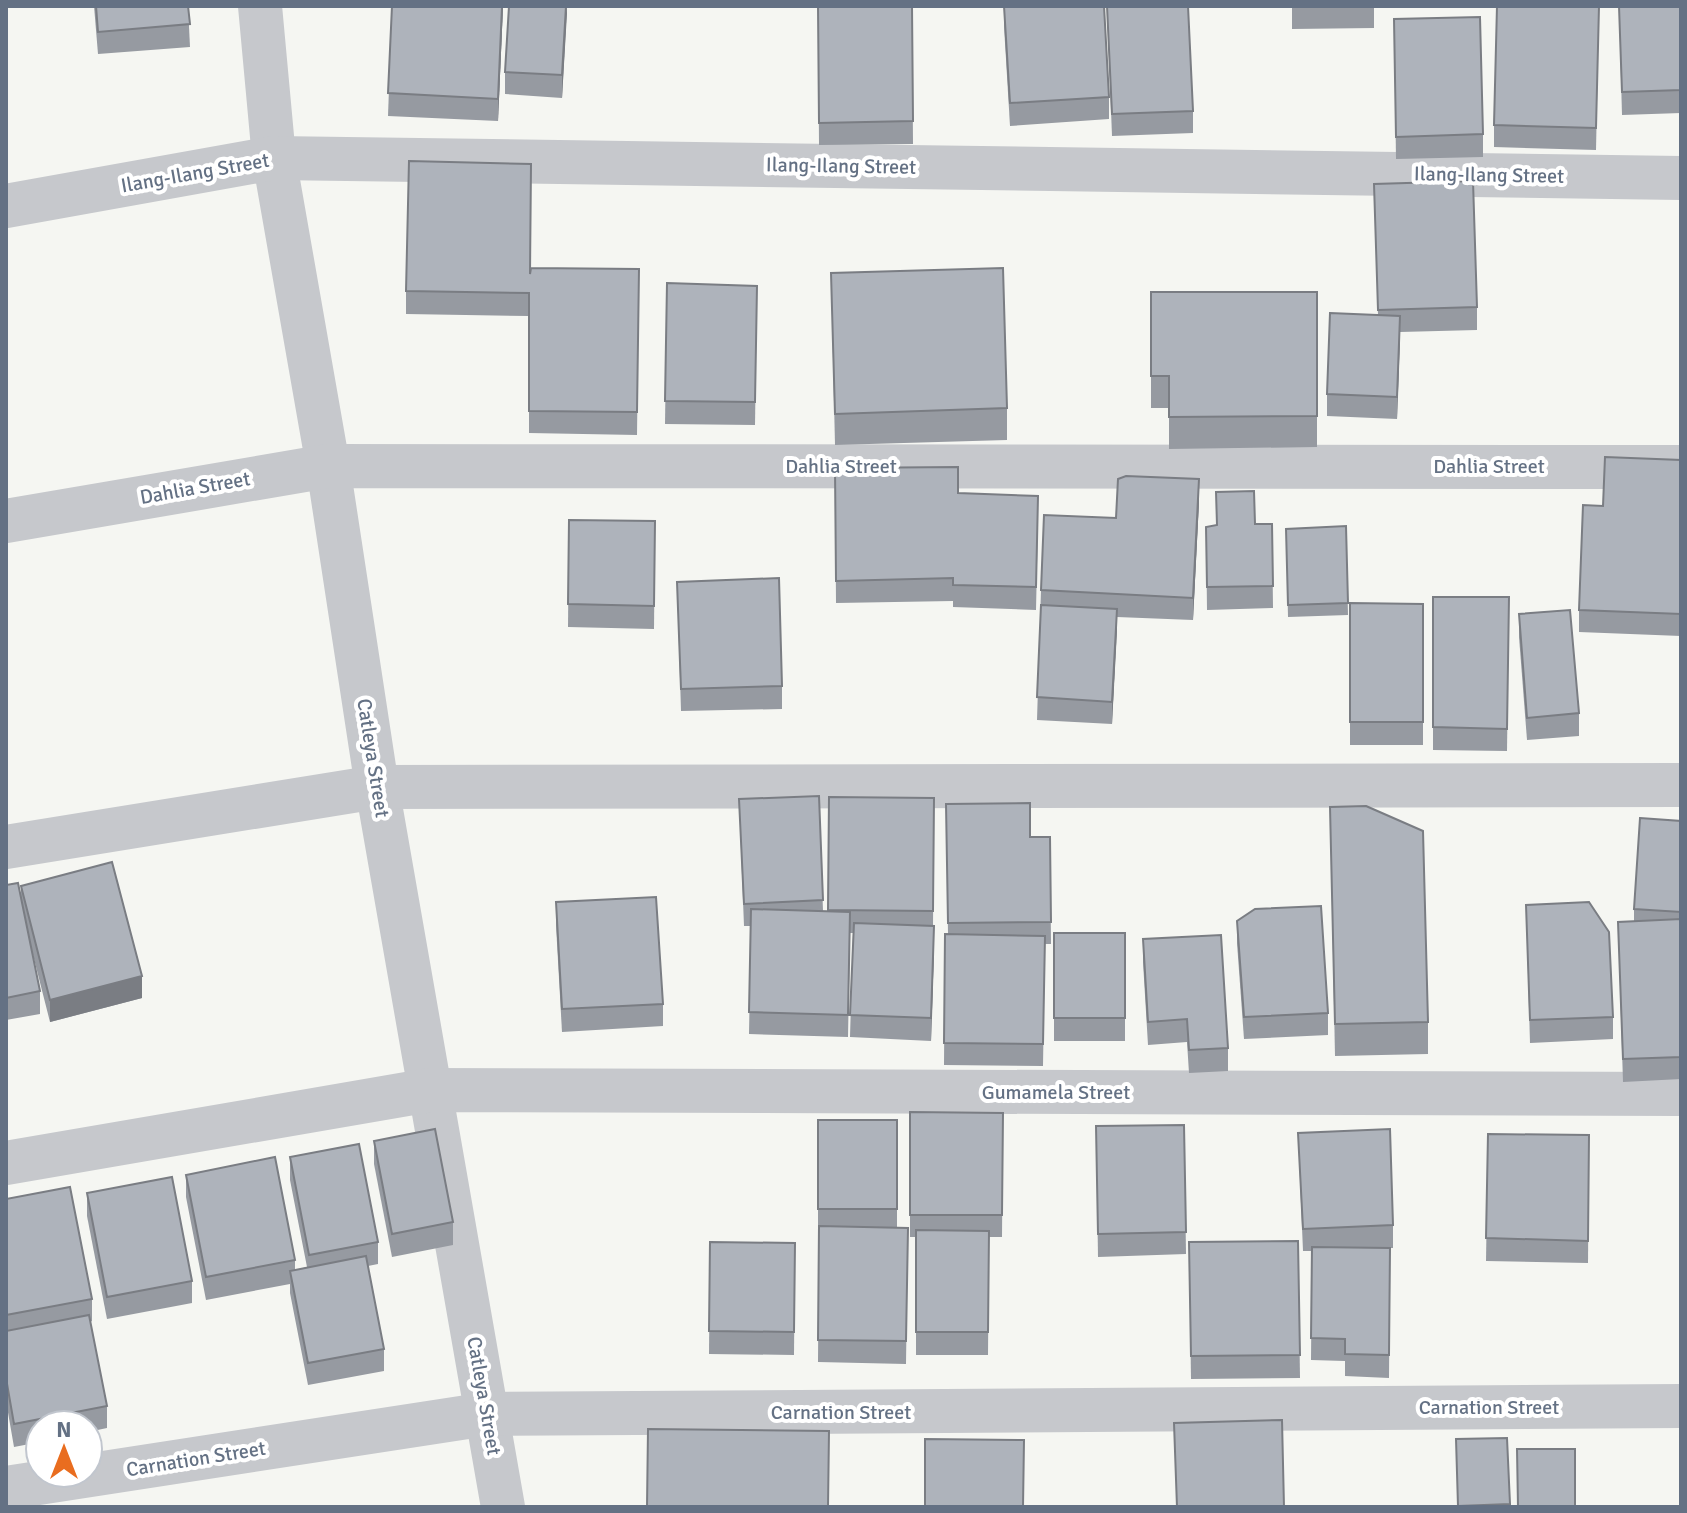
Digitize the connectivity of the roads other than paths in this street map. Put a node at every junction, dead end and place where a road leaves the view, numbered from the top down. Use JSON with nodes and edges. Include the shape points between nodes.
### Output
{"nodes":[{"id":1,"x":260,"y":6,"type":"edge"},
{"id":2,"x":274,"y":158,"type":"junction"},
{"id":3,"x":1681,"y":178,"type":"edge"},
{"id":4,"x":6,"y":206,"type":"edge"},
{"id":5,"x":328,"y":466,"type":"junction"},
{"id":6,"x":1681,"y":467,"type":"edge"},
{"id":7,"x":6,"y":521,"type":"edge"},
{"id":8,"x":1681,"y":785,"type":"edge"},
{"id":9,"x":377,"y":787,"type":"junction"},
{"id":10,"x":6,"y":847,"type":"edge"},
{"id":11,"x":430,"y":1090,"type":"junction"},
{"id":12,"x":1681,"y":1094,"type":"edge"},
{"id":13,"x":6,"y":1163,"type":"edge"},
{"id":14,"x":1681,"y":1406,"type":"edge"},
{"id":15,"x":487,"y":1414,"type":"junction"},
{"id":16,"x":6,"y":1488,"type":"edge"},
{"id":17,"x":503,"y":1507,"type":"edge"}],
"edges":[{"from":1,"to":2,"type":"street","name":"Catleya Street"},
{"from":2,"to":3,"type":"street","name":"Ilang-Ilang Street"},
{"from":2,"to":4,"type":"street","name":"Ilang-Ilang Street"},
{"from":2,"to":5,"type":"street","name":"Catleya Street"},
{"from":5,"to":6,"type":"street","name":"Dahlia Street"},
{"from":5,"to":7,"type":"street","name":"Dahlia Street"},
{"from":5,"to":9,"type":"street","name":"Catleya Street"},
{"from":8,"to":9,"type":"street"},
{"from":9,"to":10,"type":"street"},
{"from":9,"to":11,"type":"street","name":"Catleya Street"},
{"from":11,"to":12,"type":"street","name":"Gumamela Street"},
{"from":11,"to":13,"type":"street","name":"Gumamela Street"},
{"from":11,"to":15,"type":"street","name":"Catleya Street"},
{"from":14,"to":15,"type":"street","name":"Carnation Street"},
{"from":15,"to":16,"type":"street","name":"Carnation Street"},
{"from":15,"to":17,"type":"street","name":"Catleya Street"}]}
